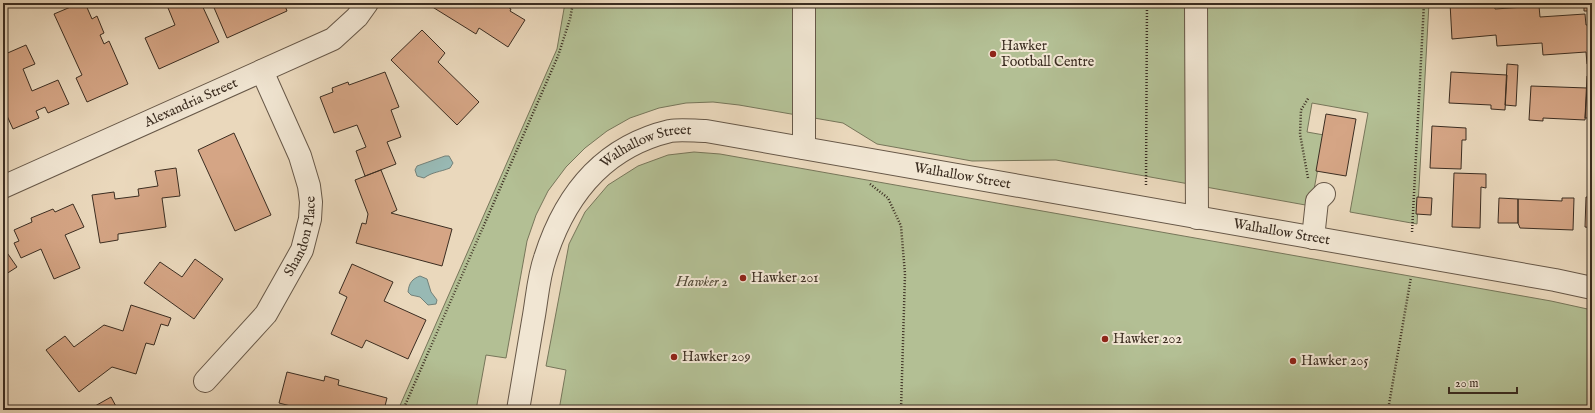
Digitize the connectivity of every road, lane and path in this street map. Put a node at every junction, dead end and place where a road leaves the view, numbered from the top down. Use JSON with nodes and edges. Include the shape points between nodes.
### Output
{"nodes":[{"id":1,"x":367,"y":3,"type":"edge"},
{"id":2,"x":573,"y":3,"type":"edge"},
{"id":3,"x":804,"y":3,"type":"edge"},
{"id":4,"x":1147,"y":3,"type":"edge"},
{"id":5,"x":1196,"y":3,"type":"edge"},
{"id":6,"x":1424,"y":3,"type":"edge"},
{"id":7,"x":262,"y":71,"type":"junction"},
{"id":8,"x":1309,"y":97,"type":"dead end"},
{"id":9,"x":804,"y":148,"type":"junction"},
{"id":10,"x":865,"y":159,"type":"junction"},
{"id":11,"x":3,"y":187,"type":"edge"},
{"id":12,"x":1320,"y":198,"type":"joint"},
{"id":13,"x":1146,"y":208,"type":"junction"},
{"id":14,"x":1197,"y":218,"type":"junction"},
{"id":15,"x":1412,"y":232,"type":"dead end"},
{"id":16,"x":1313,"y":238,"type":"junction"},
{"id":17,"x":1412,"y":273,"type":"dead end"},
{"id":18,"x":1592,"y":288,"type":"edge"},
{"id":19,"x":205,"y":381,"type":"dead end"},
{"id":20,"x":403,"y":410,"type":"edge"},
{"id":21,"x":518,"y":410,"type":"edge"},
{"id":22,"x":901,"y":410,"type":"edge"},
{"id":23,"x":1388,"y":410,"type":"edge"}],
"edges":[{"from":1,"to":7,"type":"street","name":"Alexandria Street","via":[[357,17],[333,39]]},
{"from":2,"to":20,"type":"path","via":[[558,56]]},
{"from":3,"to":9,"type":"street"},
{"from":4,"to":13,"type":"path"},
{"from":5,"to":14,"type":"street"},
{"from":6,"to":15,"type":"path"},
{"from":7,"to":11,"type":"street","name":"Alexandria Street"},
{"from":7,"to":19,"type":"street","name":"Shandon Place","via":[[300,156],[309,186],[310,219],[302,250],[266,314]]},
{"from":8,"to":12,"type":"path","via":[[1301,110],[1300,134],[1310,193]]},
{"from":9,"to":10,"type":"street","name":"Walhallow Street"},
{"from":9,"to":21,"type":"street","name":"Walhallow Street","via":[[706,131],[672,131],[638,141],[593,173],[568,203],[544,259]]},
{"from":10,"to":13,"type":"street","name":"Walhallow Street"},
{"from":10,"to":22,"type":"path","via":[[864,179],[888,198],[901,226],[905,274]]},
{"from":12,"to":16,"type":"street"},
{"from":13,"to":14,"type":"street","name":"Walhallow Street"},
{"from":14,"to":16,"type":"street","name":"Walhallow Street"},
{"from":16,"to":18,"type":"street","name":"Walhallow Street"},
{"from":17,"to":23,"type":"path"}]}
